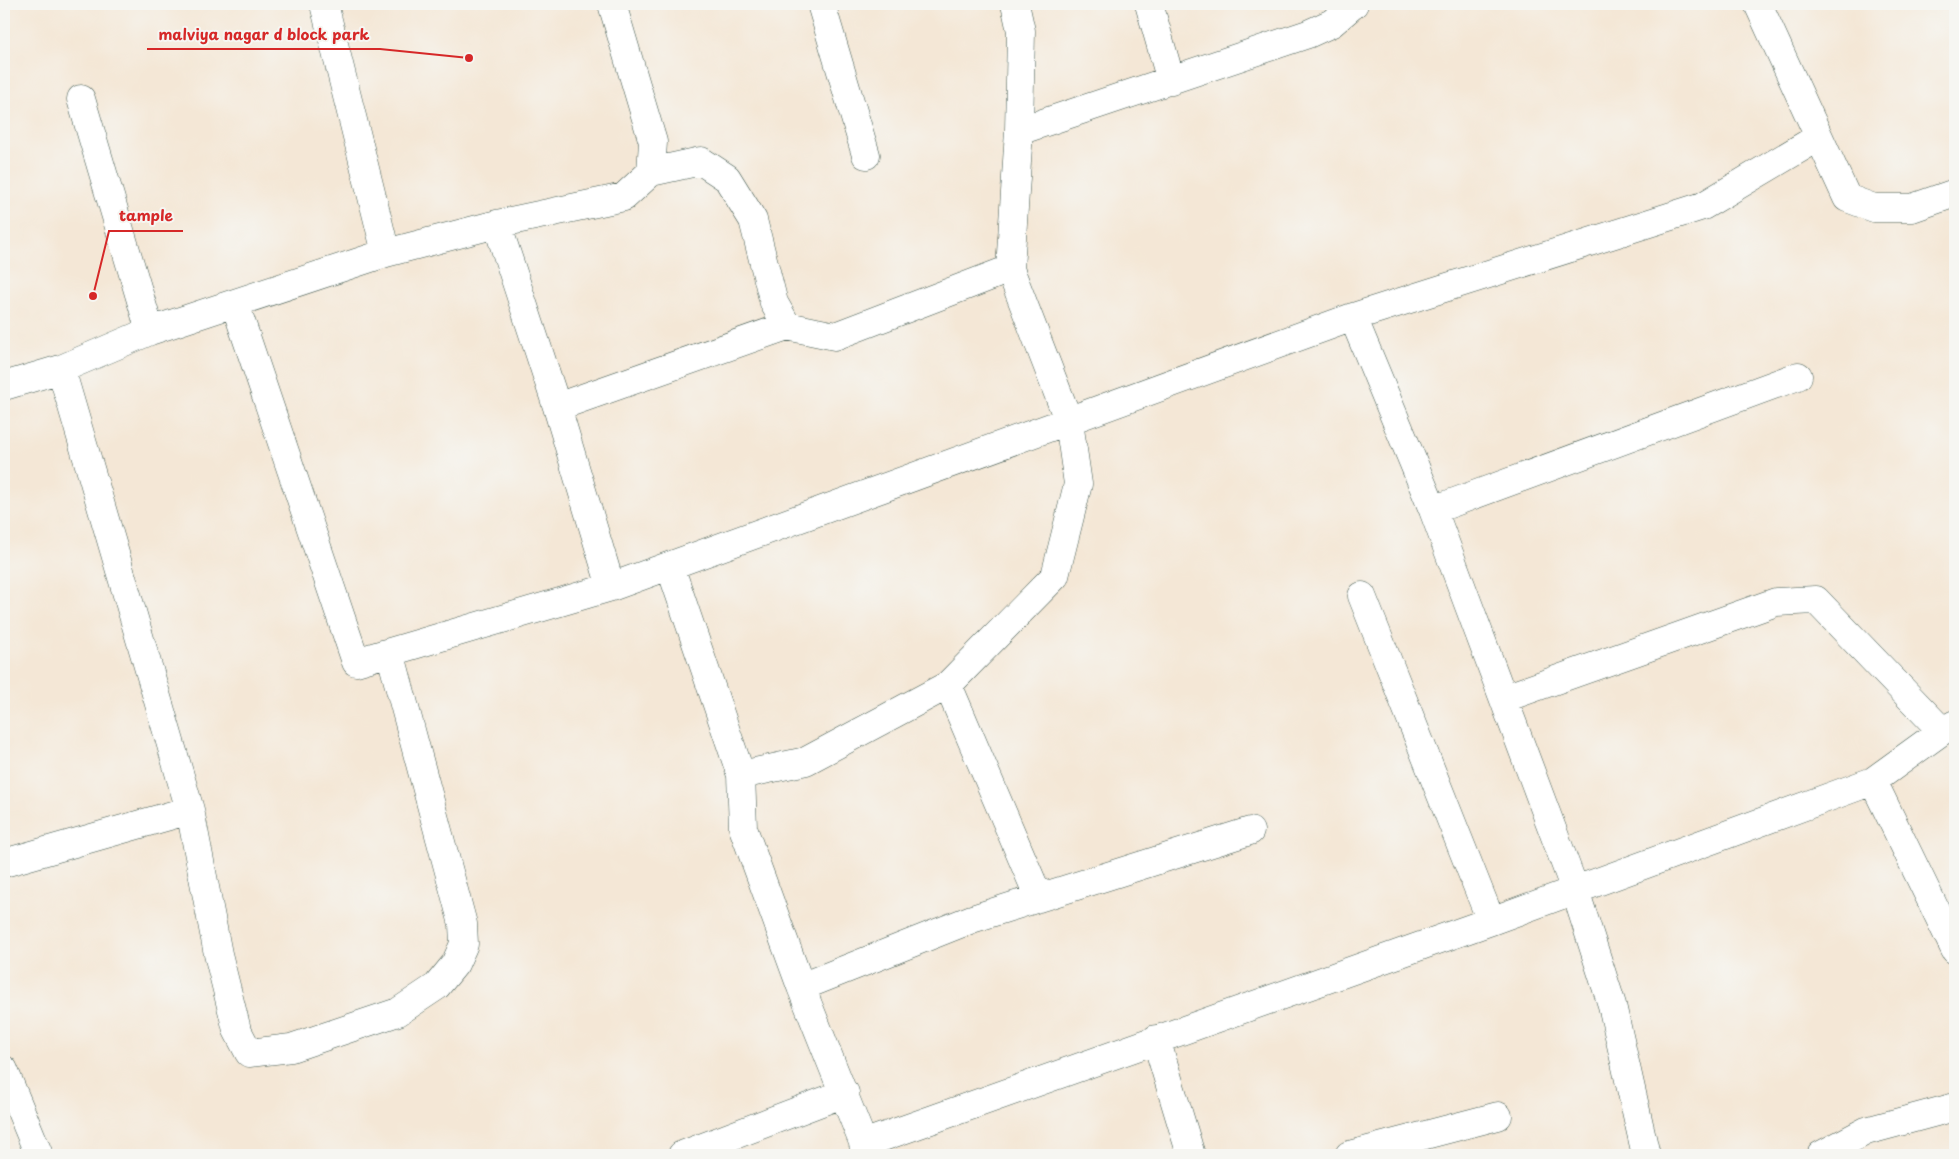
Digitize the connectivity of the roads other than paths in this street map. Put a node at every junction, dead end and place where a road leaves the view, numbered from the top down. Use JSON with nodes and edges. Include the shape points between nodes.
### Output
{"nodes":[{"id":1,"x":324,"y":4,"type":"edge"},
{"id":2,"x":612,"y":4,"type":"edge"},
{"id":3,"x":821,"y":4,"type":"edge"},
{"id":4,"x":1015,"y":4,"type":"edge"},
{"id":5,"x":1149,"y":4,"type":"edge"},
{"id":6,"x":1354,"y":4,"type":"edge"},
{"id":7,"x":1758,"y":4,"type":"edge"},
{"id":8,"x":1171,"y":81,"type":"junction"},
{"id":9,"x":81,"y":99,"type":"dead end"},
{"id":10,"x":1019,"y":131,"type":"junction"},
{"id":11,"x":1819,"y":137,"type":"junction"},
{"id":12,"x":866,"y":155,"type":"dead end"},
{"id":13,"x":652,"y":172,"type":"junction"},
{"id":14,"x":1955,"y":194,"type":"edge"},
{"id":15,"x":497,"y":224,"type":"junction"},
{"id":16,"x":386,"y":252,"type":"junction"},
{"id":17,"x":1010,"y":269,"type":"junction"},
{"id":18,"x":235,"y":304,"type":"junction"},
{"id":19,"x":1353,"y":318,"type":"junction"},
{"id":20,"x":787,"y":326,"type":"junction"},
{"id":21,"x":150,"y":331,"type":"junction"},
{"id":22,"x":61,"y":368,"type":"junction"},
{"id":23,"x":1798,"y":376,"type":"dead end"},
{"id":24,"x":4,"y":386,"type":"edge"},
{"id":25,"x":558,"y":406,"type":"junction"},
{"id":26,"x":1069,"y":422,"type":"junction"},
{"id":27,"x":1433,"y":510,"type":"junction"},
{"id":28,"x":670,"y":566,"type":"junction"},
{"id":29,"x":611,"y":587,"type":"junction"},
{"id":30,"x":1362,"y":596,"type":"dead end"},
{"id":31,"x":390,"y":652,"type":"junction"},
{"id":32,"x":948,"y":685,"type":"junction"},
{"id":33,"x":1505,"y":698,"type":"junction"},
{"id":34,"x":1949,"y":728,"type":"edge"},
{"id":35,"x":741,"y":775,"type":"junction"},
{"id":36,"x":1873,"y":780,"type":"junction"},
{"id":37,"x":190,"y":810,"type":"junction"},
{"id":38,"x":1250,"y":831,"type":"dead end"},
{"id":39,"x":4,"y":863,"type":"edge"},
{"id":40,"x":1575,"y":890,"type":"junction"},
{"id":41,"x":1039,"y":898,"type":"junction"},
{"id":42,"x":1491,"y":921,"type":"junction"},
{"id":43,"x":1955,"y":950,"type":"edge"},
{"id":44,"x":802,"y":987,"type":"junction"},
{"id":45,"x":1156,"y":1039,"type":"junction"},
{"id":46,"x":4,"y":1070,"type":"edge"},
{"id":47,"x":845,"y":1093,"type":"junction"},
{"id":48,"x":1955,"y":1107,"type":"edge"},
{"id":49,"x":1498,"y":1116,"type":"dead end"},
{"id":50,"x":865,"y":1149,"type":"edge"},
{"id":51,"x":39,"y":1155,"type":"edge"},
{"id":52,"x":682,"y":1155,"type":"edge"},
{"id":53,"x":1192,"y":1155,"type":"edge"},
{"id":54,"x":1349,"y":1155,"type":"edge"},
{"id":55,"x":1646,"y":1155,"type":"edge"},
{"id":56,"x":1821,"y":1155,"type":"edge"}],
"edges":[{"from":1,"to":16,"type":"street"},
{"from":2,"to":13,"type":"street","via":[[653,142]]},
{"from":3,"to":12,"type":"street"},
{"from":4,"to":10,"type":"street","via":[[1021,31]]},
{"from":5,"to":8,"type":"street"},
{"from":6,"to":8,"type":"street","via":[[1332,23],[1308,34]]},
{"from":7,"to":11,"type":"street"},
{"from":8,"to":10,"type":"street"},
{"from":9,"to":21,"type":"street"},
{"from":10,"to":17,"type":"street"},
{"from":11,"to":14,"type":"street","via":[[1847,198],[1874,208],[1912,208]]},
{"from":11,"to":19,"type":"street","via":[[1703,206]]},
{"from":13,"to":15,"type":"street","via":[[624,197]]},
{"from":13,"to":20,"type":"street","via":[[701,161],[727,178],[753,220],[774,303]]},
{"from":15,"to":16,"type":"street"},
{"from":15,"to":25,"type":"street"},
{"from":16,"to":18,"type":"street"},
{"from":17,"to":20,"type":"street","via":[[835,336]]},
{"from":17,"to":26,"type":"street"},
{"from":18,"to":21,"type":"street"},
{"from":18,"to":31,"type":"street","via":[[356,662]]},
{"from":19,"to":26,"type":"street"},
{"from":19,"to":27,"type":"street"},
{"from":20,"to":25,"type":"street"},
{"from":21,"to":22,"type":"street"},
{"from":22,"to":24,"type":"street"},
{"from":22,"to":37,"type":"street"},
{"from":23,"to":27,"type":"street"},
{"from":25,"to":29,"type":"street"},
{"from":26,"to":28,"type":"street"},
{"from":26,"to":32,"type":"street","via":[[1078,484],[1055,576]]},
{"from":27,"to":33,"type":"street"},
{"from":28,"to":29,"type":"street"},
{"from":28,"to":35,"type":"street"},
{"from":29,"to":31,"type":"street"},
{"from":30,"to":42,"type":"street"},
{"from":31,"to":37,"type":"street","via":[[463,924],[464,944],[455,964],[437,986],[398,1012],[291,1048],[249,1053],[237,1030],[218,954]]},
{"from":32,"to":35,"type":"street","via":[[806,761]]},
{"from":32,"to":41,"type":"street"},
{"from":33,"to":34,"type":"street","via":[[1776,602],[1816,600]]},
{"from":33,"to":40,"type":"street"},
{"from":34,"to":36,"type":"street"},
{"from":35,"to":44,"type":"street","via":[[743,828]]},
{"from":36,"to":40,"type":"street"},
{"from":36,"to":43,"type":"street"},
{"from":37,"to":39,"type":"street"},
{"from":38,"to":41,"type":"street"},
{"from":40,"to":42,"type":"street"},
{"from":40,"to":55,"type":"street","via":[[1612,1005]]},
{"from":41,"to":44,"type":"street","via":[[972,919]]},
{"from":42,"to":45,"type":"street"},
{"from":44,"to":47,"type":"street"},
{"from":45,"to":50,"type":"street"},
{"from":45,"to":53,"type":"street"},
{"from":46,"to":51,"type":"street"},
{"from":47,"to":50,"type":"street"},
{"from":47,"to":52,"type":"street"},
{"from":48,"to":56,"type":"street","via":[[1866,1130]]},
{"from":49,"to":54,"type":"street"}]}
